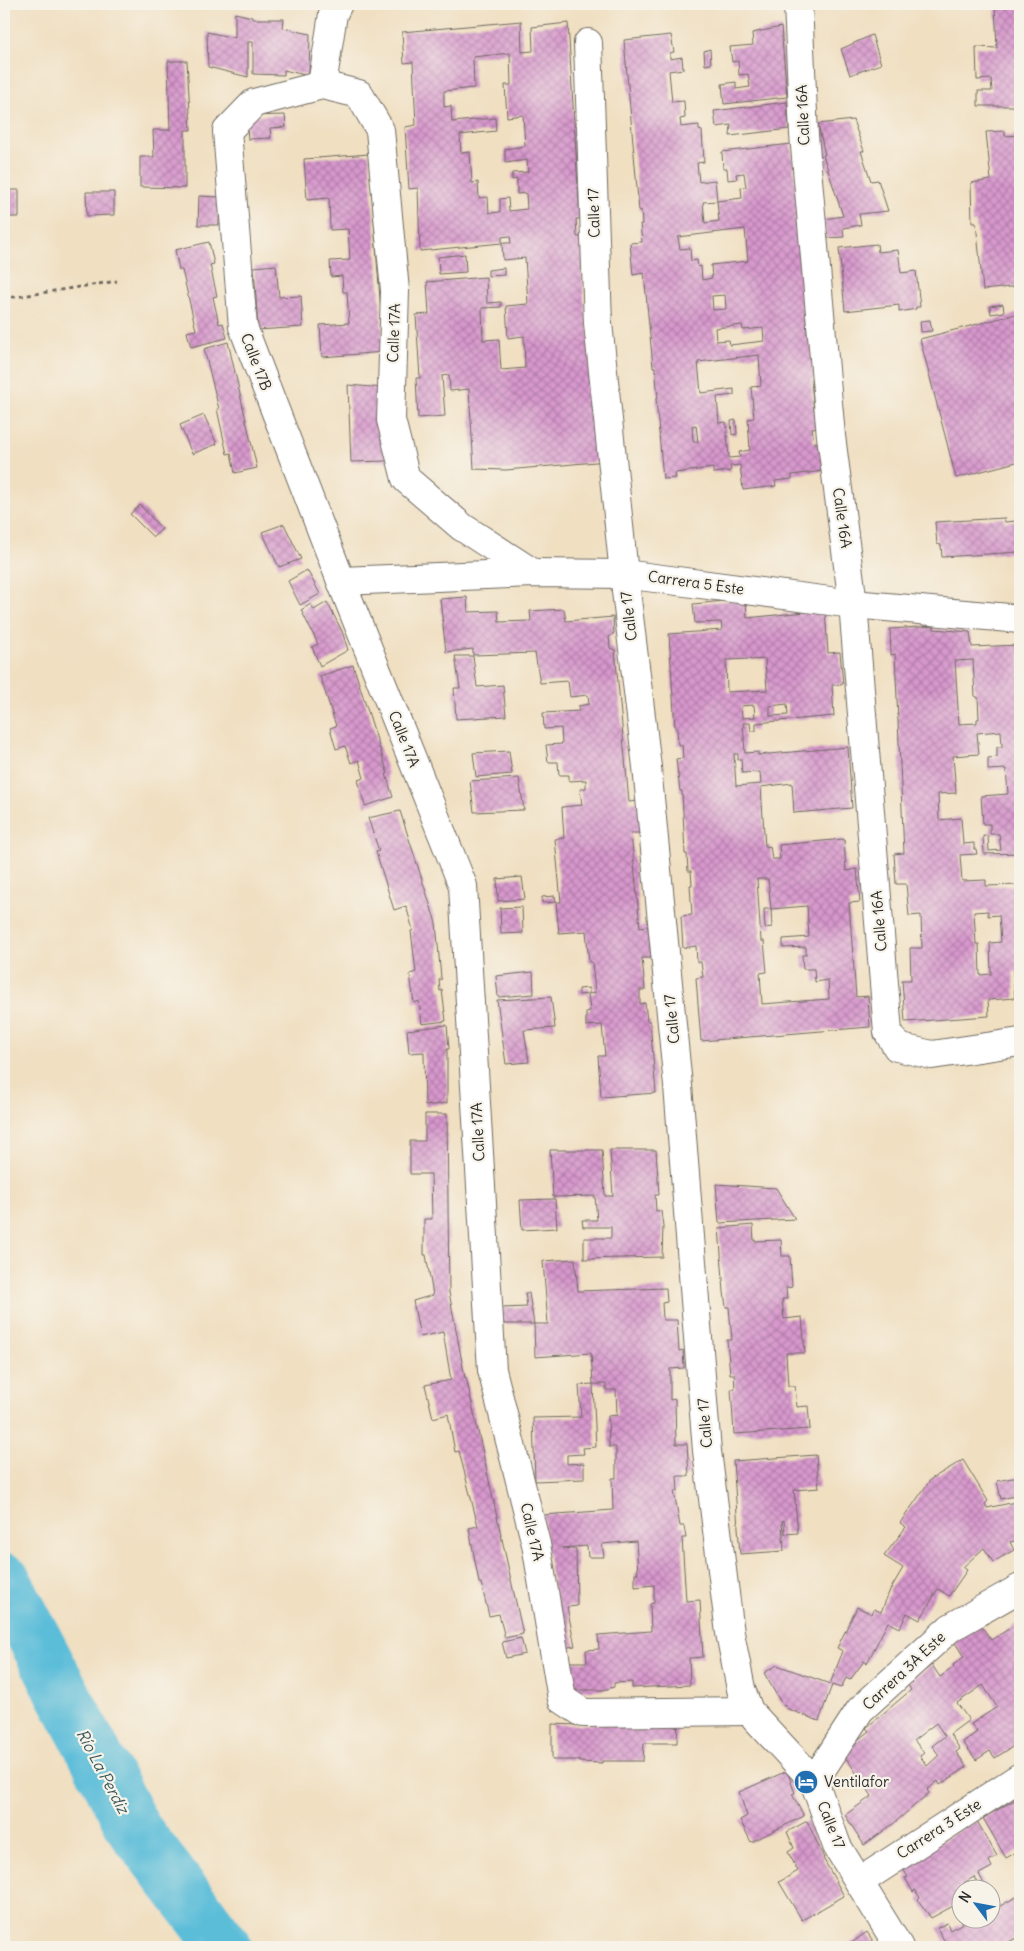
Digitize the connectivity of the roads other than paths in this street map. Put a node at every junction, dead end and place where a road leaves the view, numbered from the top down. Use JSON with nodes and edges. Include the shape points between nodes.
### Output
{"nodes":[{"id":1,"x":338,"y":4,"type":"edge"},
{"id":2,"x":798,"y":4,"type":"edge"},
{"id":3,"x":588,"y":43,"type":"dead end"},
{"id":4,"x":322,"y":86,"type":"junction"},
{"id":5,"x":533,"y":573,"type":"junction"},
{"id":6,"x":624,"y":574,"type":"junction"},
{"id":7,"x":341,"y":581,"type":"junction"},
{"id":8,"x":853,"y":604,"type":"junction"},
{"id":9,"x":1020,"y":619,"type":"edge"},
{"id":10,"x":1020,"y":1042,"type":"edge"},
{"id":11,"x":1020,"y":1588,"type":"edge"},
{"id":12,"x":749,"y":1711,"type":"junction"},
{"id":13,"x":1020,"y":1777,"type":"edge"},
{"id":14,"x":814,"y":1781,"type":"junction"},
{"id":15,"x":859,"y":1882,"type":"junction"},
{"id":16,"x":899,"y":1947,"type":"edge"}],
"edges":[{"from":1,"to":4,"type":"street","via":[[333,14]]},
{"from":2,"to":8,"type":"street","name":"Calle 16A","via":[[804,135],[831,436]]},
{"from":3,"to":6,"type":"street","name":"Calle 17","via":[[598,323]]},
{"from":4,"to":5,"type":"street","name":"Calle 17A","via":[[359,94],[380,130],[395,291],[391,420],[406,479],[462,527]]},
{"from":4,"to":7,"type":"street","name":"Calle 17B","via":[[254,103],[227,130],[243,327]]},
{"from":5,"to":6,"type":"street","name":"Carrera 5 Este"},
{"from":5,"to":7,"type":"street","name":"Carrera 5 Este"},
{"from":6,"to":8,"type":"street","name":"Carrera 5 Este"},
{"from":6,"to":12,"type":"street","name":"Calle 17","via":[[647,767],[678,1086],[707,1451],[730,1633],[741,1689]]},
{"from":7,"to":12,"type":"street","name":"Calle 17A","via":[[463,886],[492,1370],[536,1544],[562,1698],[583,1713]]},
{"from":8,"to":9,"type":"street","name":"Carrera 5 Este"},
{"from":8,"to":10,"type":"street","name":"Calle 16A","via":[[888,1032],[897,1047],[932,1055]]},
{"from":11,"to":14,"type":"street","name":"Carrera 3A Este","via":[[950,1628],[860,1710]]},
{"from":12,"to":14,"type":"street","name":"Calle 17"},
{"from":13,"to":15,"type":"street","name":"Carrera 3 Este"},
{"from":14,"to":15,"type":"street","name":"Calle 17","via":[[837,1846]]},
{"from":15,"to":16,"type":"street","name":"Calle 17"}]}
